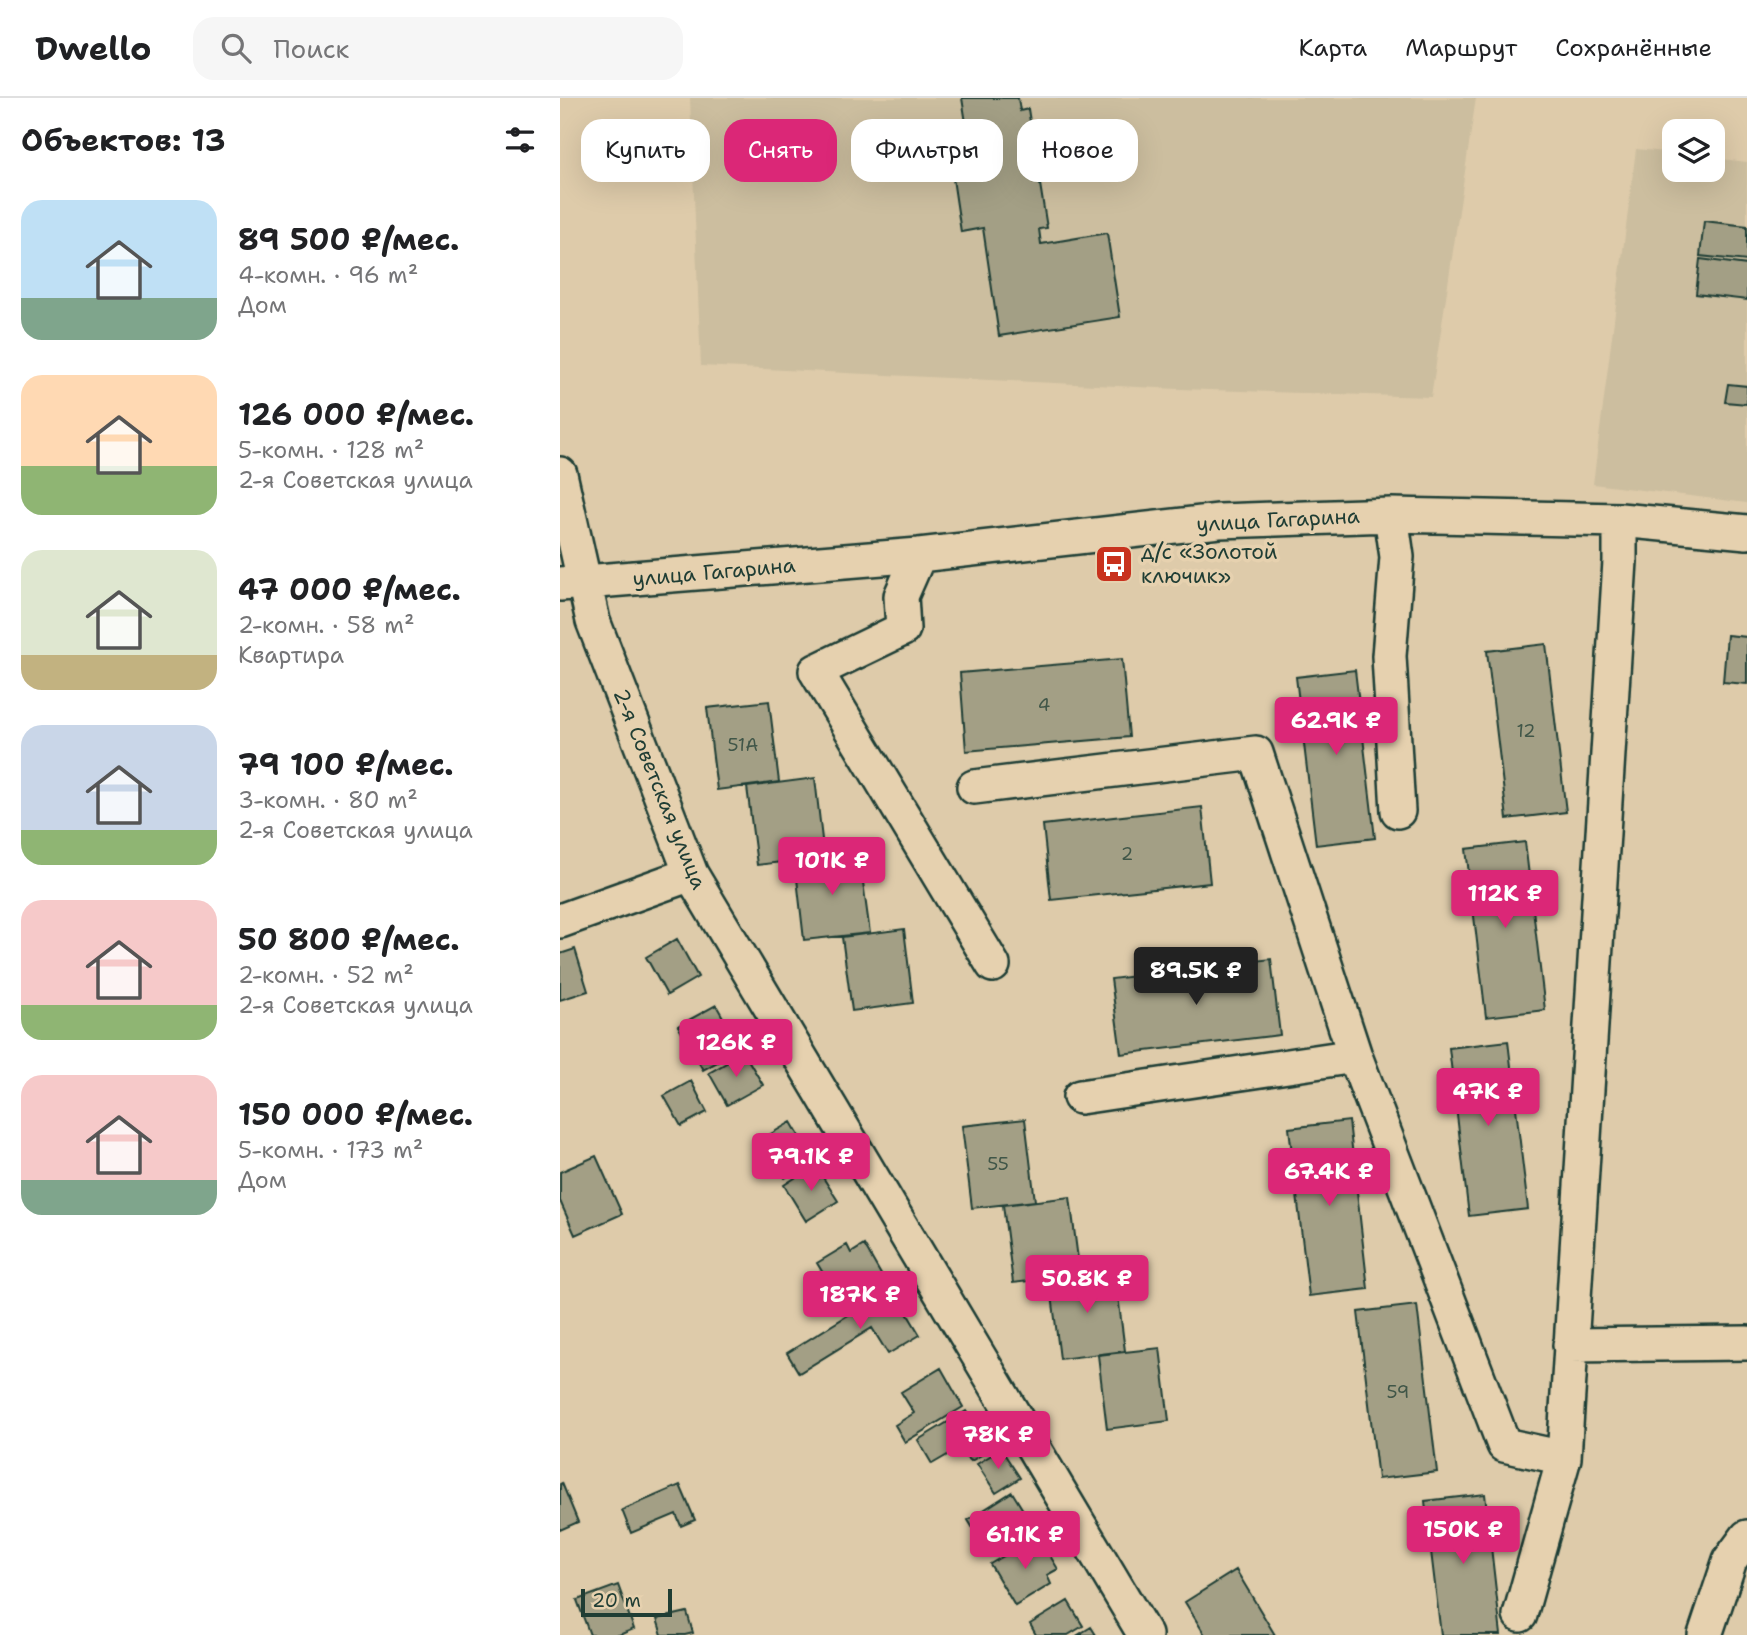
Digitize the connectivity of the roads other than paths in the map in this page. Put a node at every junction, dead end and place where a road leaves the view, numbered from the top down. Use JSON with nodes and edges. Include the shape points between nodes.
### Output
{"nodes":[{"id":1,"x":560,"y":474,"type":"edge"},
{"id":2,"x":1391,"y":515,"type":"junction"},
{"id":3,"x":1620,"y":520,"type":"junction"},
{"id":4,"x":1747,"y":532,"type":"edge"},
{"id":5,"x":919,"y":555,"type":"junction"},
{"id":6,"x":573,"y":583,"type":"edge"},
{"id":7,"x":974,"y":787,"type":"dead end"},
{"id":8,"x":1398,"y":811,"type":"dead end"},
{"id":9,"x":691,"y":874,"type":"junction"},
{"id":10,"x":560,"y":921,"type":"edge"},
{"id":11,"x":993,"y":965,"type":"dead end"},
{"id":12,"x":1355,"y":1056,"type":"junction"},
{"id":13,"x":1080,"y":1097,"type":"dead end"},
{"id":14,"x":1747,"y":1343,"type":"edge"},
{"id":15,"x":1570,"y":1345,"type":"junction"},
{"id":16,"x":1564,"y":1458,"type":"junction"},
{"id":17,"x":1747,"y":1537,"type":"edge"},
{"id":18,"x":1520,"y":1615,"type":"dead end"},
{"id":19,"x":1145,"y":1635,"type":"edge"},
{"id":20,"x":1705,"y":1635,"type":"edge"}],
"edges":[{"from":1,"to":6,"type":"street","name":"2-я Советская улица"},
{"from":2,"to":3,"type":"street","name":"улица Гагарина"},
{"from":2,"to":5,"type":"street","name":"улица Гагарина","via":[[1220,521]]},
{"from":2,"to":8,"type":"street","via":[[1397,558],[1389,656]]},
{"from":3,"to":4,"type":"street","name":"улица Гагарина"},
{"from":3,"to":15,"type":"street"},
{"from":5,"to":6,"type":"street","name":"улица Гагарина"},
{"from":5,"to":11,"type":"street","via":[[901,596],[903,629],[816,671]]},
{"from":6,"to":9,"type":"street","name":"2-я Советская улица","via":[[593,621]]},
{"from":7,"to":12,"type":"street","via":[[1256,753]]},
{"from":9,"to":10,"type":"street"},
{"from":9,"to":19,"type":"street","name":"2-я Советская улица"},
{"from":12,"to":13,"type":"street"},
{"from":12,"to":16,"type":"street","via":[[1504,1445]]},
{"from":14,"to":15,"type":"street"},
{"from":15,"to":16,"type":"street"},
{"from":16,"to":18,"type":"street"},
{"from":17,"to":20,"type":"street","via":[[1730,1560]]}]}
